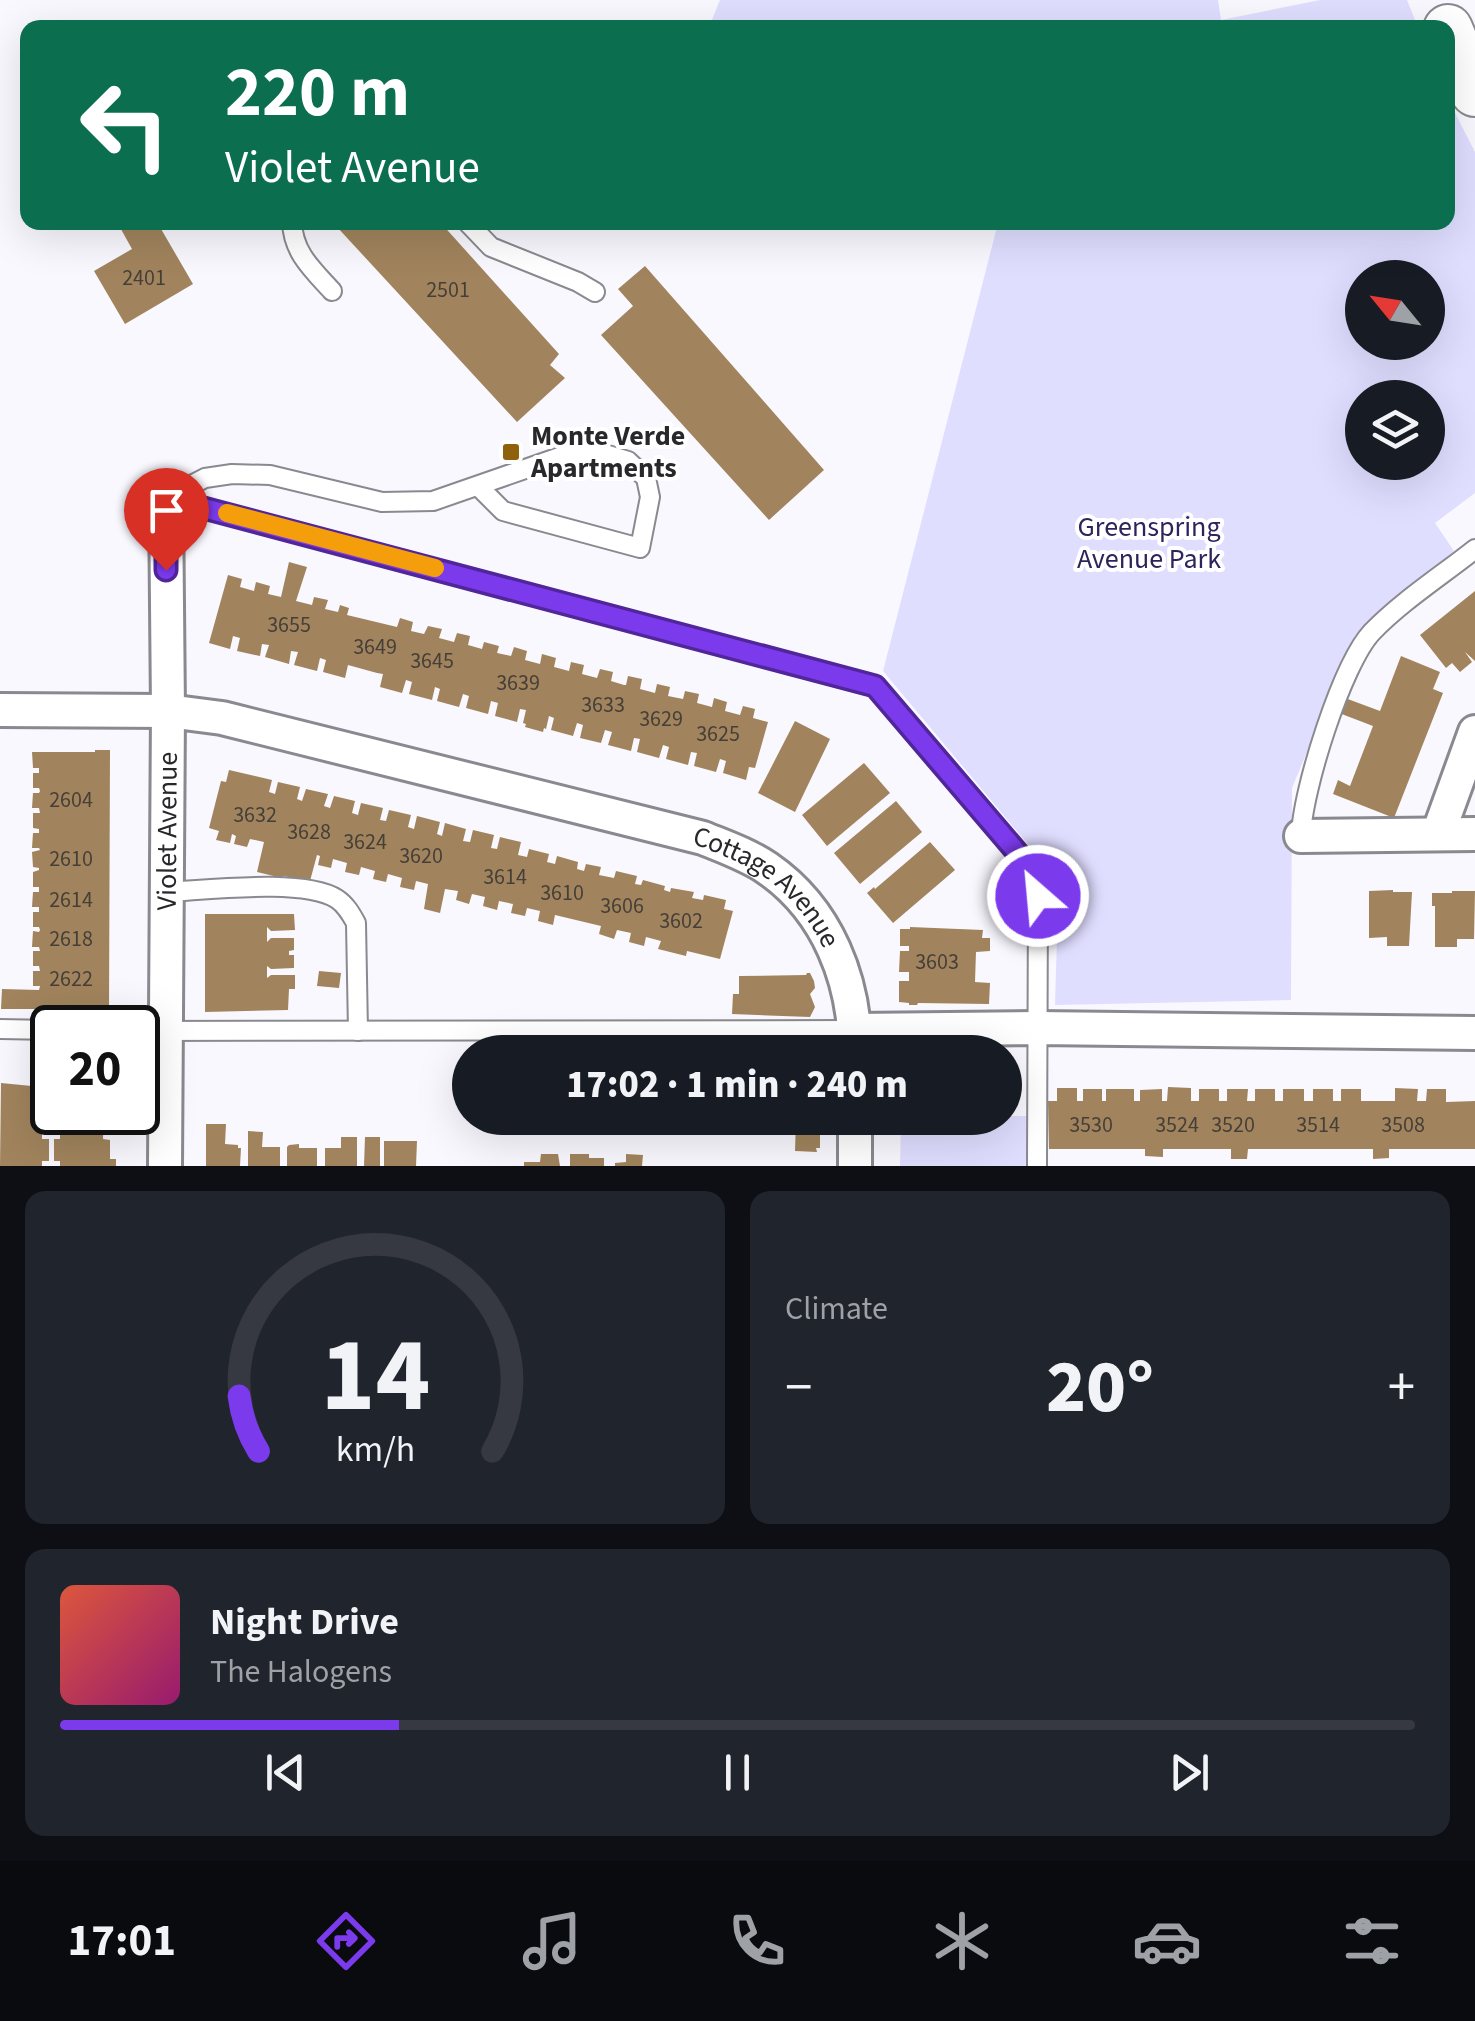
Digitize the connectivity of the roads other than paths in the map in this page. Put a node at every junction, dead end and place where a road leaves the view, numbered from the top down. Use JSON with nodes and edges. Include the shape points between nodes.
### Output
{"nodes":[{"id":1,"x":1455,"y":46,"type":"edge"},
{"id":2,"x":1475,"y":92,"type":"edge"},
{"id":3,"x":294,"y":230,"type":"edge"},
{"id":4,"x":474,"y":230,"type":"edge"},
{"id":5,"x":332,"y":291,"type":"dead end"},
{"id":6,"x":595,"y":292,"type":"dead end"},
{"id":7,"x":478,"y":486,"type":"junction"},
{"id":8,"x":166,"y":498,"type":"junction"},
{"id":9,"x":1475,"y":548,"type":"edge"},
{"id":10,"x":0,"y":710,"type":"edge"},
{"id":11,"x":168,"y":711,"type":"junction"},
{"id":12,"x":1475,"y":732,"type":"edge"},
{"id":13,"x":1438,"y":834,"type":"junction"},
{"id":14,"x":1475,"y":834,"type":"edge"},
{"id":15,"x":1301,"y":836,"type":"joint"},
{"id":16,"x":167,"y":892,"type":"junction"},
{"id":17,"x":155,"y":1005,"type":"edge"},
{"id":18,"x":1036,"y":1028,"type":"junction"},
{"id":19,"x":0,"y":1029,"type":"edge"},
{"id":20,"x":30,"y":1030,"type":"edge"},
{"id":21,"x":160,"y":1031,"type":"edge"},
{"id":22,"x":358,"y":1031,"type":"junction"},
{"id":23,"x":1475,"y":1032,"type":"edge"},
{"id":24,"x":557,"y":1035,"type":"edge"},
{"id":25,"x":854,"y":1035,"type":"edge"},
{"id":26,"x":939,"y":1035,"type":"edge"},
{"id":27,"x":160,"y":1114,"type":"edge"},
{"id":28,"x":855,"y":1135,"type":"edge"},
{"id":29,"x":165,"y":1166,"type":"edge"},
{"id":30,"x":855,"y":1166,"type":"edge"},
{"id":31,"x":1037,"y":1166,"type":"edge"}],
"edges":[{"from":1,"to":2,"type":"main road"},
{"from":3,"to":5,"type":"lane","via":[[299,254]]},
{"from":4,"to":6,"type":"lane","via":[[491,248]]},
{"from":7,"to":7,"type":"lane","via":[[503,511],[640,548],[650,497],[646,478],[628,462],[574,452]]},
{"from":7,"to":8,"type":"lane","via":[[432,501],[382,502],[270,476],[232,474],[204,478]]},
{"from":8,"to":11,"type":"street","name":"Violet Avenue"},
{"from":8,"to":18,"type":"lane","via":[[875,686],[1036,882]]},
{"from":9,"to":15,"type":"lane","via":[[1361,646],[1316,760]]},
{"from":10,"to":11,"type":"street","name":"Cottage Avenue"},
{"from":11,"to":16,"type":"street","name":"Violet Avenue"},
{"from":11,"to":25,"type":"street","name":"Cottage Avenue","via":[[241,722],[734,850],[795,892],[834,945]]},
{"from":12,"to":13,"type":"street"},
{"from":13,"to":14,"type":"street"},
{"from":13,"to":15,"type":"street"},
{"from":16,"to":17,"type":"street","name":"Violet Avenue"},
{"from":16,"to":22,"type":"lane","via":[[298,887],[338,900],[356,924]]},
{"from":18,"to":23,"type":"street"},
{"from":18,"to":26,"type":"street"},
{"from":18,"to":31,"type":"lane"},
{"from":19,"to":20,"type":"lane"},
{"from":21,"to":22,"type":"lane"},
{"from":22,"to":24,"type":"lane"},
{"from":27,"to":29,"type":"street","name":"Violet Avenue"},
{"from":28,"to":30,"type":"street"}]}
